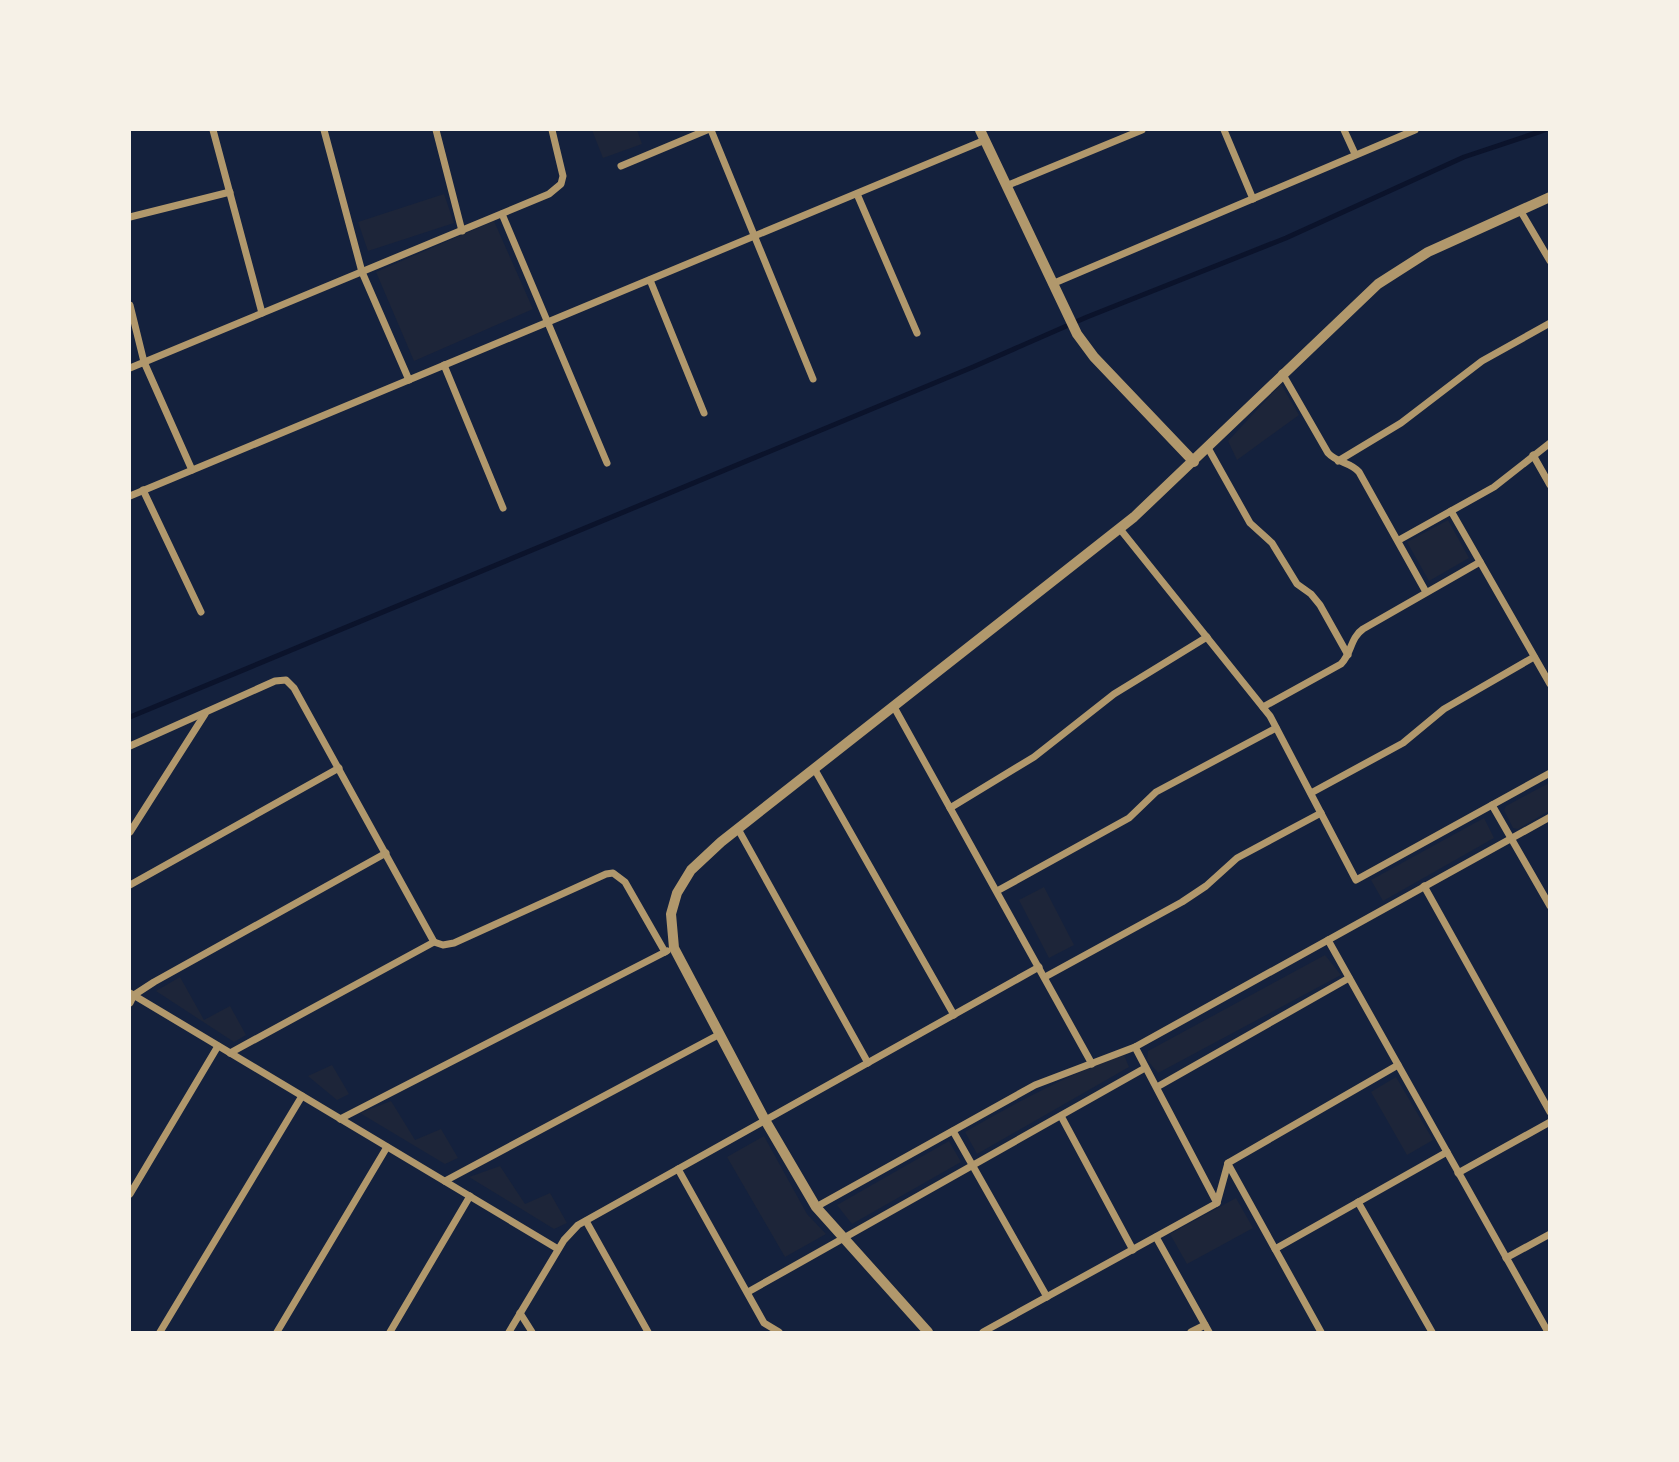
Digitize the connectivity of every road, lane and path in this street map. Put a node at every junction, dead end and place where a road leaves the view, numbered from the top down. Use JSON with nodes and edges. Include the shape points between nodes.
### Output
{"nodes":[{"id":1,"x":213,"y":130,"type":"edge"},
{"id":2,"x":324,"y":130,"type":"edge"},
{"id":3,"x":436,"y":130,"type":"edge"},
{"id":4,"x":552,"y":130,"type":"edge"},
{"id":5,"x":709,"y":130,"type":"edge"},
{"id":6,"x":979,"y":130,"type":"edge"},
{"id":7,"x":1142,"y":130,"type":"edge"},
{"id":8,"x":1224,"y":130,"type":"edge"},
{"id":9,"x":1344,"y":130,"type":"edge"},
{"id":10,"x":1415,"y":130,"type":"edge"},
{"id":11,"x":985,"y":141,"type":"junction"},
{"id":12,"x":1355,"y":154,"type":"junction"},
{"id":13,"x":621,"y":166,"type":"dead end"},
{"id":14,"x":1006,"y":186,"type":"junction"},
{"id":15,"x":230,"y":192,"type":"junction"},
{"id":16,"x":857,"y":194,"type":"junction"},
{"id":17,"x":1549,"y":197,"type":"edge"},
{"id":18,"x":1253,"y":199,"type":"junction"},
{"id":19,"x":1520,"y":210,"type":"junction"},
{"id":20,"x":502,"y":214,"type":"junction"},
{"id":21,"x":130,"y":217,"type":"edge"},
{"id":22,"x":462,"y":230,"type":"junction"},
{"id":23,"x":755,"y":236,"type":"junction"},
{"id":24,"x":1549,"y":261,"type":"edge"},
{"id":25,"x":362,"y":272,"type":"junction"},
{"id":26,"x":650,"y":279,"type":"junction"},
{"id":27,"x":1052,"y":284,"type":"junction"},
{"id":28,"x":130,"y":305,"type":"edge"},
{"id":29,"x":262,"y":313,"type":"junction"},
{"id":30,"x":548,"y":322,"type":"junction"},
{"id":31,"x":1549,"y":323,"type":"edge"},
{"id":32,"x":917,"y":333,"type":"dead end"},
{"id":33,"x":144,"y":362,"type":"junction"},
{"id":34,"x":444,"y":365,"type":"junction"},
{"id":35,"x":130,"y":368,"type":"edge"},
{"id":36,"x":1282,"y":373,"type":"junction"},
{"id":37,"x":813,"y":379,"type":"dead end"},
{"id":38,"x":409,"y":380,"type":"junction"},
{"id":39,"x":704,"y":413,"type":"dead end"},
{"id":40,"x":1549,"y":443,"type":"edge"},
{"id":41,"x":1208,"y":448,"type":"junction"},
{"id":42,"x":1533,"y":455,"type":"junction"},
{"id":43,"x":1338,"y":461,"type":"junction"},
{"id":44,"x":1194,"y":462,"type":"junction"},
{"id":45,"x":607,"y":463,"type":"dead end"},
{"id":46,"x":192,"y":470,"type":"junction"},
{"id":47,"x":1549,"y":485,"type":"edge"},
{"id":48,"x":143,"y":490,"type":"junction"},
{"id":49,"x":130,"y":496,"type":"edge"},
{"id":50,"x":503,"y":508,"type":"dead end"},
{"id":51,"x":1451,"y":511,"type":"junction"},
{"id":52,"x":1120,"y":529,"type":"junction"},
{"id":53,"x":1399,"y":540,"type":"junction"},
{"id":54,"x":1480,"y":562,"type":"junction"},
{"id":55,"x":1426,"y":592,"type":"junction"},
{"id":56,"x":201,"y":612,"type":"dead end"},
{"id":57,"x":1207,"y":637,"type":"junction"},
{"id":58,"x":1348,"y":655,"type":"junction"},
{"id":59,"x":1534,"y":657,"type":"junction"},
{"id":60,"x":1549,"y":684,"type":"edge"},
{"id":61,"x":894,"y":707,"type":"junction"},
{"id":62,"x":1264,"y":707,"type":"junction"},
{"id":63,"x":205,"y":714,"type":"junction"},
{"id":64,"x":1276,"y":728,"type":"junction"},
{"id":65,"x":130,"y":746,"type":"edge"},
{"id":66,"x":339,"y":768,"type":"junction"},
{"id":67,"x":815,"y":770,"type":"junction"},
{"id":68,"x":1549,"y":773,"type":"edge"},
{"id":69,"x":1311,"y":793,"type":"junction"},
{"id":70,"x":1492,"y":805,"type":"junction"},
{"id":71,"x":950,"y":808,"type":"junction"},
{"id":72,"x":1321,"y":813,"type":"junction"},
{"id":73,"x":1549,"y":817,"type":"edge"},
{"id":74,"x":738,"y":829,"type":"junction"},
{"id":75,"x":130,"y":832,"type":"edge"},
{"id":76,"x":1511,"y":838,"type":"junction"},
{"id":77,"x":386,"y":853,"type":"junction"},
{"id":78,"x":130,"y":885,"type":"edge"},
{"id":79,"x":1424,"y":886,"type":"junction"},
{"id":80,"x":997,"y":891,"type":"junction"},
{"id":81,"x":1549,"y":906,"type":"edge"},
{"id":82,"x":1328,"y":940,"type":"junction"},
{"id":83,"x":434,"y":942,"type":"junction"},
{"id":84,"x":670,"y":950,"type":"junction"},
{"id":85,"x":1039,"y":967,"type":"junction"},
{"id":86,"x":1045,"y":977,"type":"junction"},
{"id":87,"x":1349,"y":978,"type":"junction"},
{"id":88,"x":132,"y":994,"type":"edge"},
{"id":89,"x":130,"y":1003,"type":"edge"},
{"id":90,"x":954,"y":1015,"type":"junction"},
{"id":91,"x":720,"y":1034,"type":"junction"},
{"id":92,"x":218,"y":1046,"type":"junction"},
{"id":93,"x":1135,"y":1047,"type":"junction"},
{"id":94,"x":230,"y":1053,"type":"junction"},
{"id":95,"x":868,"y":1063,"type":"junction"},
{"id":96,"x":1092,"y":1064,"type":"junction"},
{"id":97,"x":1398,"y":1065,"type":"junction"},
{"id":98,"x":1145,"y":1069,"type":"junction"},
{"id":99,"x":1157,"y":1087,"type":"junction"},
{"id":100,"x":302,"y":1096,"type":"junction"},
{"id":101,"x":1549,"y":1112,"type":"edge"},
{"id":102,"x":1061,"y":1116,"type":"junction"},
{"id":103,"x":341,"y":1119,"type":"junction"},
{"id":104,"x":765,"y":1120,"type":"junction"},
{"id":105,"x":1549,"y":1122,"type":"edge"},
{"id":106,"x":953,"y":1131,"type":"junction"},
{"id":107,"x":387,"y":1147,"type":"junction"},
{"id":108,"x":1447,"y":1152,"type":"junction"},
{"id":109,"x":1228,"y":1163,"type":"junction"},
{"id":110,"x":972,"y":1166,"type":"junction"},
{"id":111,"x":678,"y":1169,"type":"junction"},
{"id":112,"x":1458,"y":1172,"type":"junction"},
{"id":113,"x":445,"y":1181,"type":"junction"},
{"id":114,"x":130,"y":1194,"type":"edge"},
{"id":115,"x":470,"y":1196,"type":"junction"},
{"id":116,"x":1358,"y":1202,"type":"junction"},
{"id":117,"x":1217,"y":1203,"type":"junction"},
{"id":118,"x":816,"y":1207,"type":"junction"},
{"id":119,"x":586,"y":1221,"type":"junction"},
{"id":120,"x":1549,"y":1234,"type":"edge"},
{"id":121,"x":1156,"y":1237,"type":"junction"},
{"id":122,"x":843,"y":1238,"type":"junction"},
{"id":123,"x":558,"y":1249,"type":"junction"},
{"id":124,"x":1275,"y":1249,"type":"junction"},
{"id":125,"x":1133,"y":1250,"type":"junction"},
{"id":126,"x":1506,"y":1258,"type":"junction"},
{"id":127,"x":748,"y":1292,"type":"junction"},
{"id":128,"x":1047,"y":1297,"type":"junction"},
{"id":129,"x":520,"y":1313,"type":"junction"},
{"id":130,"x":1207,"y":1329,"type":"edge"},
{"id":131,"x":160,"y":1332,"type":"edge"},
{"id":132,"x":277,"y":1332,"type":"edge"},
{"id":133,"x":390,"y":1332,"type":"edge"},
{"id":134,"x":509,"y":1332,"type":"edge"},
{"id":135,"x":532,"y":1332,"type":"edge"},
{"id":136,"x":648,"y":1332,"type":"edge"},
{"id":137,"x":779,"y":1332,"type":"edge"},
{"id":138,"x":928,"y":1332,"type":"edge"},
{"id":139,"x":983,"y":1332,"type":"edge"},
{"id":140,"x":1191,"y":1332,"type":"edge"},
{"id":141,"x":1321,"y":1332,"type":"edge"},
{"id":142,"x":1432,"y":1332,"type":"edge"},
{"id":143,"x":1548,"y":1332,"type":"edge"}],
"edges":[{"from":1,"to":15,"type":"street"},
{"from":2,"to":25,"type":"street"},
{"from":3,"to":22,"type":"street"},
{"from":4,"to":20,"type":"street","via":[[561,184]]},
{"from":5,"to":13,"type":"street"},
{"from":5,"to":23,"type":"street"},
{"from":6,"to":11,"type":"street"},
{"from":7,"to":14,"type":"street"},
{"from":8,"to":18,"type":"street"},
{"from":9,"to":12,"type":"street"},
{"from":10,"to":12,"type":"street"},
{"from":11,"to":14,"type":"street"},
{"from":11,"to":16,"type":"street"},
{"from":12,"to":18,"type":"street"},
{"from":14,"to":27,"type":"street"},
{"from":15,"to":21,"type":"street"},
{"from":15,"to":29,"type":"street"},
{"from":16,"to":23,"type":"street"},
{"from":16,"to":32,"type":"street"},
{"from":17,"to":19,"type":"street"},
{"from":18,"to":27,"type":"street"},
{"from":19,"to":24,"type":"street"},
{"from":19,"to":36,"type":"street","via":[[1403,266]]},
{"from":20,"to":22,"type":"street"},
{"from":20,"to":30,"type":"street"},
{"from":22,"to":25,"type":"street"},
{"from":23,"to":26,"type":"street"},
{"from":23,"to":37,"type":"street"},
{"from":25,"to":29,"type":"street"},
{"from":25,"to":38,"type":"street"},
{"from":26,"to":30,"type":"street"},
{"from":26,"to":39,"type":"street"},
{"from":27,"to":44,"type":"street","via":[[1094,357]]},
{"from":28,"to":33,"type":"street"},
{"from":29,"to":33,"type":"street"},
{"from":30,"to":34,"type":"street"},
{"from":30,"to":45,"type":"street"},
{"from":31,"to":43,"type":"street","via":[[1482,361],[1401,422]]},
{"from":33,"to":35,"type":"street"},
{"from":33,"to":46,"type":"street"},
{"from":34,"to":38,"type":"street"},
{"from":34,"to":50,"type":"street"},
{"from":36,"to":41,"type":"street"},
{"from":36,"to":43,"type":"street","via":[[1328,453]]},
{"from":38,"to":46,"type":"street"},
{"from":40,"to":42,"type":"street"},
{"from":41,"to":44,"type":"street"},
{"from":41,"to":58,"type":"street","via":[[1250,523],[1272,543],[1297,584],[1320,605]]},
{"from":42,"to":47,"type":"street"},
{"from":42,"to":51,"type":"street","via":[[1506,480]]},
{"from":43,"to":53,"type":"street","via":[[1359,472]]},
{"from":44,"to":52,"type":"street"},
{"from":46,"to":48,"type":"street"},
{"from":48,"to":49,"type":"street"},
{"from":48,"to":56,"type":"street"},
{"from":51,"to":53,"type":"street"},
{"from":51,"to":54,"type":"street"},
{"from":52,"to":57,"type":"street"},
{"from":52,"to":61,"type":"street"},
{"from":53,"to":55,"type":"street"},
{"from":54,"to":55,"type":"street"},
{"from":54,"to":59,"type":"street"},
{"from":55,"to":58,"type":"street","via":[[1358,632]]},
{"from":57,"to":62,"type":"street"},
{"from":57,"to":71,"type":"street","via":[[1114,694],[1034,757]]},
{"from":58,"to":62,"type":"street","via":[[1336,668]]},
{"from":59,"to":60,"type":"street"},
{"from":59,"to":69,"type":"street","via":[[1436,714],[1403,743]]},
{"from":61,"to":67,"type":"street"},
{"from":61,"to":71,"type":"street"},
{"from":62,"to":64,"type":"street"},
{"from":63,"to":65,"type":"street"},
{"from":63,"to":66,"type":"street","via":[[286,680]]},
{"from":63,"to":75,"type":"street"},
{"from":64,"to":69,"type":"street"},
{"from":64,"to":80,"type":"street","via":[[1156,792],[1129,818]]},
{"from":66,"to":77,"type":"street"},
{"from":66,"to":78,"type":"street"},
{"from":67,"to":74,"type":"street"},
{"from":67,"to":90,"type":"street"},
{"from":68,"to":70,"type":"street"},
{"from":69,"to":72,"type":"street"},
{"from":70,"to":72,"type":"street","via":[[1356,880]]},
{"from":70,"to":76,"type":"street"},
{"from":71,"to":80,"type":"street"},
{"from":72,"to":86,"type":"street","via":[[1237,858],[1182,902]]},
{"from":73,"to":76,"type":"street"},
{"from":74,"to":84,"type":"street","via":[[699,861],[682,882],[671,914]]},
{"from":74,"to":95,"type":"street"},
{"from":76,"to":79,"type":"street"},
{"from":76,"to":81,"type":"street"},
{"from":77,"to":83,"type":"street"},
{"from":77,"to":88,"type":"street"},
{"from":79,"to":82,"type":"street"},
{"from":79,"to":101,"type":"street"},
{"from":80,"to":85,"type":"street"},
{"from":82,"to":87,"type":"street"},
{"from":82,"to":93,"type":"street"},
{"from":83,"to":84,"type":"street","via":[[454,943],[613,873],[625,882]]},
{"from":83,"to":94,"type":"street"},
{"from":84,"to":91,"type":"street"},
{"from":84,"to":103,"type":"street"},
{"from":85,"to":86,"type":"street"},
{"from":85,"to":90,"type":"street"},
{"from":86,"to":96,"type":"street"},
{"from":87,"to":97,"type":"street"},
{"from":87,"to":99,"type":"street"},
{"from":88,"to":89,"type":"street"},
{"from":88,"to":92,"type":"street"},
{"from":90,"to":95,"type":"street"},
{"from":91,"to":104,"type":"street"},
{"from":91,"to":113,"type":"street"},
{"from":92,"to":94,"type":"street"},
{"from":92,"to":114,"type":"street"},
{"from":93,"to":96,"type":"street"},
{"from":93,"to":98,"type":"street"},
{"from":94,"to":100,"type":"street"},
{"from":95,"to":104,"type":"street"},
{"from":96,"to":106,"type":"street","via":[[1035,1085]]},
{"from":97,"to":108,"type":"street"},
{"from":97,"to":109,"type":"street"},
{"from":98,"to":99,"type":"street"},
{"from":98,"to":102,"type":"street"},
{"from":99,"to":117,"type":"street"},
{"from":100,"to":103,"type":"street"},
{"from":100,"to":131,"type":"street"},
{"from":102,"to":110,"type":"street"},
{"from":102,"to":125,"type":"street"},
{"from":103,"to":107,"type":"street"},
{"from":104,"to":111,"type":"street"},
{"from":104,"to":118,"type":"street"},
{"from":105,"to":112,"type":"street"},
{"from":106,"to":110,"type":"street"},
{"from":106,"to":118,"type":"street"},
{"from":107,"to":113,"type":"street"},
{"from":107,"to":132,"type":"street"},
{"from":108,"to":112,"type":"street"},
{"from":108,"to":116,"type":"street"},
{"from":109,"to":117,"type":"street"},
{"from":109,"to":124,"type":"street"},
{"from":110,"to":122,"type":"street"},
{"from":110,"to":128,"type":"street"},
{"from":111,"to":119,"type":"street"},
{"from":111,"to":127,"type":"street"},
{"from":112,"to":126,"type":"street"},
{"from":113,"to":115,"type":"street"},
{"from":115,"to":123,"type":"street"},
{"from":115,"to":133,"type":"street"},
{"from":116,"to":124,"type":"street"},
{"from":116,"to":142,"type":"street"},
{"from":117,"to":121,"type":"street"},
{"from":118,"to":122,"type":"street"},
{"from":119,"to":123,"type":"street","via":[[569,1233]]},
{"from":119,"to":136,"type":"street"},
{"from":120,"to":126,"type":"street"},
{"from":121,"to":125,"type":"street"},
{"from":121,"to":130,"type":"street"},
{"from":122,"to":127,"type":"street"},
{"from":122,"to":138,"type":"street"},
{"from":123,"to":129,"type":"street"},
{"from":124,"to":141,"type":"street"},
{"from":125,"to":128,"type":"street"},
{"from":126,"to":143,"type":"street"},
{"from":127,"to":137,"type":"street","via":[[764,1323]]},
{"from":128,"to":139,"type":"street"},
{"from":129,"to":134,"type":"street"},
{"from":129,"to":135,"type":"street"},
{"from":130,"to":140,"type":"street"}]}
